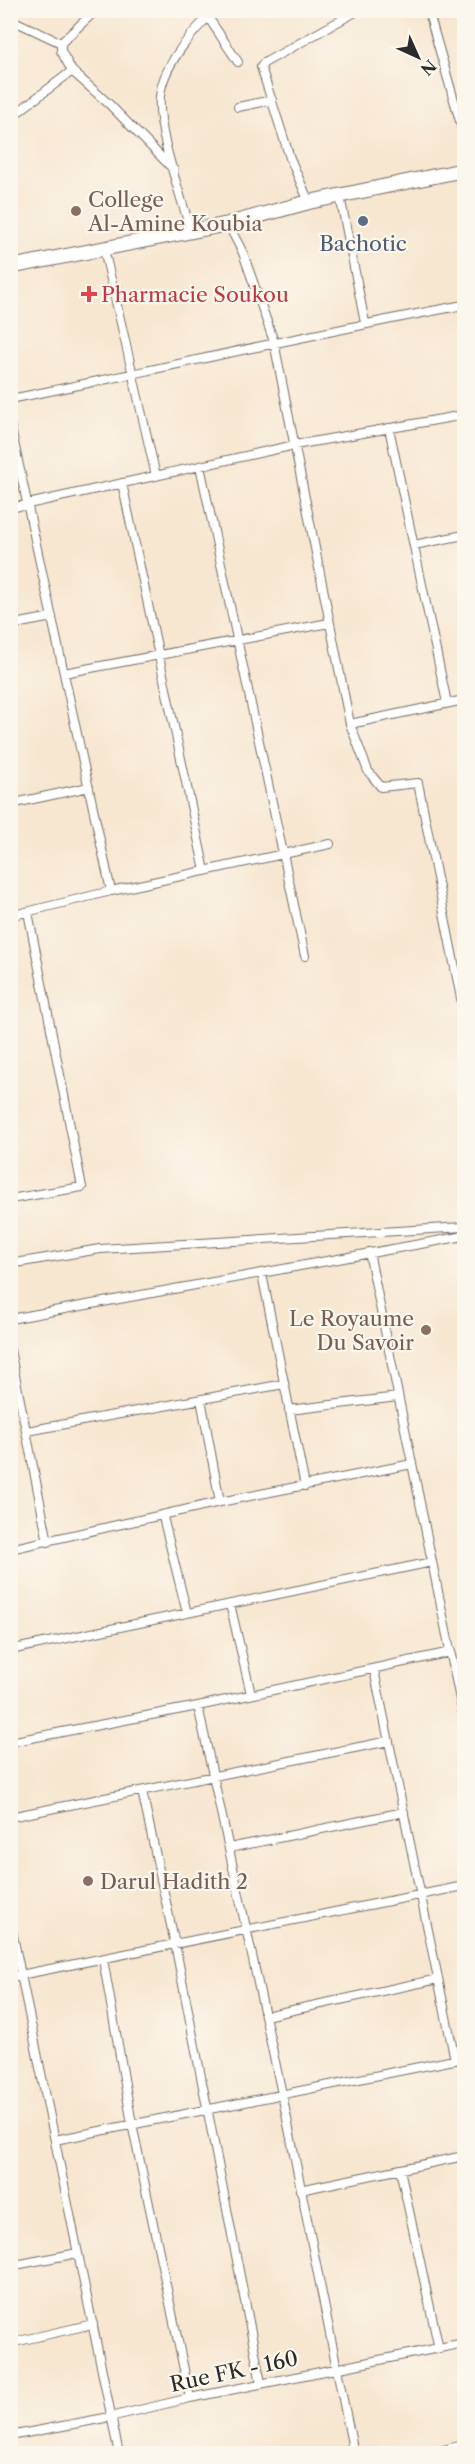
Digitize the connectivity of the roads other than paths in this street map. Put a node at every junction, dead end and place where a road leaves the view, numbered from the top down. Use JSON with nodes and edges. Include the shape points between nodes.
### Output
{"nodes":[{"id":1,"x":96,"y":10,"type":"edge"},
{"id":2,"x":359,"y":10,"type":"edge"},
{"id":3,"x":428,"y":10,"type":"edge"},
{"id":4,"x":211,"y":14,"type":"edge"},
{"id":5,"x":10,"y":19,"type":"edge"},
{"id":6,"x":61,"y":43,"type":"junction"},
{"id":7,"x":238,"y":62,"type":"dead end"},
{"id":8,"x":72,"y":71,"type":"junction"},
{"id":9,"x":272,"y":100,"type":"junction"},
{"id":10,"x":238,"y":107,"type":"dead end"},
{"id":11,"x":10,"y":118,"type":"edge"},
{"id":12,"x":465,"y":135,"type":"edge"},
{"id":13,"x":174,"y":170,"type":"junction"},
{"id":14,"x":465,"y":170,"type":"edge"},
{"id":15,"x":340,"y":196,"type":"junction"},
{"id":16,"x":309,"y":202,"type":"junction"},
{"id":17,"x":228,"y":224,"type":"junction"},
{"id":18,"x":191,"y":232,"type":"junction"},
{"id":19,"x":104,"y":249,"type":"junction"},
{"id":20,"x":10,"y":267,"type":"edge"},
{"id":21,"x":465,"y":305,"type":"edge"},
{"id":22,"x":364,"y":323,"type":"junction"},
{"id":23,"x":274,"y":342,"type":"junction"},
{"id":24,"x":132,"y":375,"type":"junction"},
{"id":25,"x":10,"y":399,"type":"edge"},
{"id":26,"x":465,"y":415,"type":"edge"},
{"id":27,"x":10,"y":424,"type":"edge"},
{"id":28,"x":388,"y":428,"type":"junction"},
{"id":29,"x":295,"y":445,"type":"junction"},
{"id":30,"x":200,"y":466,"type":"junction"},
{"id":31,"x":156,"y":476,"type":"junction"},
{"id":32,"x":122,"y":483,"type":"junction"},
{"id":33,"x":28,"y":504,"type":"junction"},
{"id":34,"x":10,"y":508,"type":"edge"},
{"id":35,"x":465,"y":535,"type":"edge"},
{"id":36,"x":414,"y":545,"type":"junction"},
{"id":37,"x":52,"y":617,"type":"junction"},
{"id":38,"x":329,"y":623,"type":"junction"},
{"id":39,"x":10,"y":625,"type":"edge"},
{"id":40,"x":236,"y":639,"type":"junction"},
{"id":41,"x":159,"y":653,"type":"junction"},
{"id":42,"x":64,"y":673,"type":"junction"},
{"id":43,"x":465,"y":700,"type":"edge"},
{"id":44,"x":447,"y":703,"type":"junction"},
{"id":45,"x":350,"y":724,"type":"junction"},
{"id":46,"x":89,"y":788,"type":"junction"},
{"id":47,"x":10,"y":804,"type":"edge"},
{"id":48,"x":330,"y":844,"type":"dead end"},
{"id":49,"x":282,"y":854,"type":"junction"},
{"id":50,"x":205,"y":871,"type":"junction"},
{"id":51,"x":111,"y":891,"type":"junction"},
{"id":52,"x":28,"y":912,"type":"junction"},
{"id":53,"x":10,"y":916,"type":"edge"},
{"id":54,"x":305,"y":956,"type":"dead end"},
{"id":55,"x":465,"y":1013,"type":"edge"},
{"id":56,"x":10,"y":1199,"type":"edge"},
{"id":57,"x":463,"y":1225,"type":"edge"},
{"id":58,"x":465,"y":1236,"type":"edge"},
{"id":59,"x":447,"y":1239,"type":"junction"},
{"id":60,"x":369,"y":1252,"type":"junction"},
{"id":61,"x":10,"y":1264,"type":"edge"},
{"id":62,"x":262,"y":1274,"type":"junction"},
{"id":63,"x":10,"y":1320,"type":"edge"},
{"id":64,"x":10,"y":1350,"type":"edge"},
{"id":65,"x":284,"y":1384,"type":"junction"},
{"id":66,"x":398,"y":1397,"type":"junction"},
{"id":67,"x":201,"y":1400,"type":"junction"},
{"id":68,"x":289,"y":1410,"type":"junction"},
{"id":69,"x":27,"y":1431,"type":"junction"},
{"id":70,"x":412,"y":1464,"type":"junction"},
{"id":71,"x":305,"y":1486,"type":"junction"},
{"id":72,"x":220,"y":1502,"type":"junction"},
{"id":73,"x":163,"y":1517,"type":"junction"},
{"id":74,"x":48,"y":1542,"type":"junction"},
{"id":75,"x":10,"y":1549,"type":"edge"},
{"id":76,"x":432,"y":1562,"type":"junction"},
{"id":77,"x":230,"y":1604,"type":"junction"},
{"id":78,"x":187,"y":1613,"type":"junction"},
{"id":79,"x":10,"y":1650,"type":"edge"},
{"id":80,"x":451,"y":1652,"type":"junction"},
{"id":81,"x":374,"y":1670,"type":"junction"},
{"id":82,"x":462,"y":1693,"type":"edge"},
{"id":83,"x":251,"y":1694,"type":"junction"},
{"id":84,"x":198,"y":1706,"type":"junction"},
{"id":85,"x":465,"y":1719,"type":"edge"},
{"id":86,"x":389,"y":1741,"type":"junction"},
{"id":87,"x":10,"y":1742,"type":"edge"},
{"id":88,"x":213,"y":1776,"type":"junction"},
{"id":89,"x":142,"y":1791,"type":"junction"},
{"id":90,"x":404,"y":1812,"type":"junction"},
{"id":91,"x":10,"y":1817,"type":"edge"},
{"id":92,"x":229,"y":1848,"type":"junction"},
{"id":93,"x":465,"y":1886,"type":"edge"},
{"id":94,"x":421,"y":1894,"type":"junction"},
{"id":95,"x":10,"y":1921,"type":"edge"},
{"id":96,"x":246,"y":1929,"type":"junction"},
{"id":97,"x":175,"y":1944,"type":"junction"},
{"id":98,"x":103,"y":1959,"type":"junction"},
{"id":99,"x":22,"y":1975,"type":"junction"},
{"id":100,"x":10,"y":1977,"type":"edge"},
{"id":101,"x":438,"y":1979,"type":"junction"},
{"id":102,"x":265,"y":2016,"type":"junction"},
{"id":103,"x":465,"y":2058,"type":"edge"},
{"id":104,"x":454,"y":2060,"type":"junction"},
{"id":105,"x":282,"y":2094,"type":"junction"},
{"id":106,"x":207,"y":2109,"type":"junction"},
{"id":107,"x":132,"y":2124,"type":"junction"},
{"id":108,"x":55,"y":2140,"type":"junction"},
{"id":109,"x":465,"y":2157,"type":"edge"},
{"id":110,"x":400,"y":2169,"type":"junction"},
{"id":111,"x":300,"y":2190,"type":"junction"},
{"id":112,"x":78,"y":2253,"type":"junction"},
{"id":113,"x":10,"y":2266,"type":"edge"},
{"id":114,"x":93,"y":2324,"type":"junction"},
{"id":115,"x":10,"y":2343,"type":"edge"},
{"id":116,"x":465,"y":2343,"type":"edge"},
{"id":117,"x":439,"y":2349,"type":"junction"},
{"id":118,"x":338,"y":2368,"type":"junction"},
{"id":119,"x":261,"y":2383,"type":"junction"},
{"id":120,"x":190,"y":2398,"type":"junction"},
{"id":121,"x":111,"y":2417,"type":"junction"},
{"id":122,"x":10,"y":2436,"type":"edge"},
{"id":123,"x":465,"y":2445,"type":"edge"},
{"id":124,"x":119,"y":2454,"type":"edge"},
{"id":125,"x":354,"y":2454,"type":"edge"},
{"id":126,"x":426,"y":2454,"type":"edge"}],
"edges":[{"from":1,"to":6,"type":"street"},
{"from":2,"to":9,"type":"street","via":[[261,65]]},
{"from":3,"to":12,"type":"street"},
{"from":4,"to":7,"type":"street"},
{"from":4,"to":13,"type":"street","via":[[173,62],[160,94],[163,127]]},
{"from":5,"to":6,"type":"street"},
{"from":6,"to":8,"type":"street"},
{"from":8,"to":11,"type":"street"},
{"from":8,"to":13,"type":"street"},
{"from":9,"to":10,"type":"street"},
{"from":9,"to":16,"type":"street"},
{"from":13,"to":18,"type":"street"},
{"from":14,"to":15,"type":"main road"},
{"from":15,"to":16,"type":"main road"},
{"from":15,"to":22,"type":"street"},
{"from":16,"to":17,"type":"main road"},
{"from":17,"to":18,"type":"main road"},
{"from":17,"to":23,"type":"street","via":[[243,253]]},
{"from":18,"to":19,"type":"main road"},
{"from":19,"to":20,"type":"main road"},
{"from":19,"to":24,"type":"street"},
{"from":21,"to":22,"type":"street"},
{"from":22,"to":23,"type":"street"},
{"from":23,"to":24,"type":"street"},
{"from":23,"to":29,"type":"street"},
{"from":24,"to":25,"type":"street"},
{"from":24,"to":31,"type":"street"},
{"from":26,"to":28,"type":"street"},
{"from":27,"to":33,"type":"street"},
{"from":28,"to":29,"type":"street"},
{"from":28,"to":36,"type":"street"},
{"from":29,"to":30,"type":"street"},
{"from":29,"to":38,"type":"street"},
{"from":30,"to":31,"type":"street"},
{"from":30,"to":40,"type":"street"},
{"from":31,"to":32,"type":"street"},
{"from":32,"to":33,"type":"street"},
{"from":32,"to":41,"type":"street"},
{"from":33,"to":34,"type":"street"},
{"from":33,"to":37,"type":"street"},
{"from":35,"to":36,"type":"street"},
{"from":36,"to":44,"type":"street"},
{"from":37,"to":39,"type":"street"},
{"from":37,"to":42,"type":"street"},
{"from":38,"to":40,"type":"street"},
{"from":38,"to":45,"type":"street"},
{"from":40,"to":41,"type":"street"},
{"from":40,"to":49,"type":"street"},
{"from":41,"to":42,"type":"street"},
{"from":41,"to":50,"type":"street"},
{"from":42,"to":46,"type":"street"},
{"from":43,"to":44,"type":"street"},
{"from":44,"to":45,"type":"street"},
{"from":45,"to":55,"type":"street","via":[[368,771],[381,787],[418,783]]},
{"from":46,"to":47,"type":"street"},
{"from":46,"to":51,"type":"street"},
{"from":48,"to":49,"type":"street"},
{"from":49,"to":50,"type":"street"},
{"from":49,"to":54,"type":"street"},
{"from":50,"to":51,"type":"street"},
{"from":51,"to":52,"type":"street"},
{"from":52,"to":53,"type":"street"},
{"from":52,"to":56,"type":"street","via":[[82,1187]]},
{"from":57,"to":59,"type":"street"},
{"from":57,"to":61,"type":"street","via":[[100,1249]]},
{"from":58,"to":59,"type":"street"},
{"from":59,"to":60,"type":"street"},
{"from":60,"to":62,"type":"street"},
{"from":60,"to":66,"type":"street"},
{"from":62,"to":63,"type":"street"},
{"from":62,"to":65,"type":"street"},
{"from":64,"to":69,"type":"street"},
{"from":65,"to":67,"type":"street"},
{"from":65,"to":68,"type":"street"},
{"from":66,"to":68,"type":"street"},
{"from":66,"to":70,"type":"street"},
{"from":67,"to":69,"type":"street"},
{"from":67,"to":72,"type":"street"},
{"from":68,"to":71,"type":"street"},
{"from":69,"to":74,"type":"street"},
{"from":70,"to":71,"type":"street"},
{"from":70,"to":76,"type":"street"},
{"from":71,"to":72,"type":"street"},
{"from":72,"to":73,"type":"street"},
{"from":73,"to":74,"type":"street"},
{"from":73,"to":78,"type":"street"},
{"from":74,"to":75,"type":"street"},
{"from":76,"to":77,"type":"street"},
{"from":76,"to":80,"type":"street"},
{"from":77,"to":78,"type":"street"},
{"from":77,"to":83,"type":"street"},
{"from":78,"to":79,"type":"street"},
{"from":80,"to":81,"type":"street"},
{"from":80,"to":82,"type":"street"},
{"from":81,"to":83,"type":"street"},
{"from":81,"to":86,"type":"street"},
{"from":82,"to":85,"type":"street"},
{"from":83,"to":84,"type":"street"},
{"from":84,"to":87,"type":"street"},
{"from":84,"to":88,"type":"street"},
{"from":86,"to":88,"type":"street"},
{"from":86,"to":90,"type":"street"},
{"from":88,"to":89,"type":"street"},
{"from":88,"to":92,"type":"street"},
{"from":89,"to":91,"type":"street"},
{"from":89,"to":97,"type":"street"},
{"from":90,"to":92,"type":"street"},
{"from":90,"to":94,"type":"street"},
{"from":92,"to":96,"type":"street"},
{"from":93,"to":94,"type":"street"},
{"from":94,"to":96,"type":"street"},
{"from":94,"to":101,"type":"street"},
{"from":95,"to":99,"type":"street"},
{"from":96,"to":97,"type":"street"},
{"from":96,"to":102,"type":"street"},
{"from":97,"to":98,"type":"street"},
{"from":97,"to":106,"type":"street"},
{"from":98,"to":99,"type":"street"},
{"from":98,"to":107,"type":"street"},
{"from":99,"to":100,"type":"street"},
{"from":99,"to":108,"type":"street"},
{"from":101,"to":102,"type":"street"},
{"from":101,"to":104,"type":"street"},
{"from":102,"to":105,"type":"street"},
{"from":103,"to":104,"type":"street"},
{"from":104,"to":105,"type":"street"},
{"from":105,"to":106,"type":"street"},
{"from":105,"to":111,"type":"street"},
{"from":106,"to":107,"type":"street"},
{"from":106,"to":119,"type":"street"},
{"from":107,"to":108,"type":"street"},
{"from":107,"to":120,"type":"street"},
{"from":108,"to":112,"type":"street"},
{"from":109,"to":110,"type":"street"},
{"from":110,"to":111,"type":"street"},
{"from":110,"to":117,"type":"street"},
{"from":111,"to":118,"type":"street"},
{"from":112,"to":113,"type":"street"},
{"from":112,"to":114,"type":"street"},
{"from":114,"to":115,"type":"street"},
{"from":114,"to":121,"type":"street"},
{"from":116,"to":117,"type":"street","name":"Rue FK - 160"},
{"from":117,"to":118,"type":"street","name":"Rue FK - 160"},
{"from":118,"to":119,"type":"street","name":"Rue FK - 160"},
{"from":118,"to":125,"type":"street"},
{"from":119,"to":120,"type":"street","name":"Rue FK - 160"},
{"from":120,"to":121,"type":"street","name":"Rue FK - 160"},
{"from":121,"to":122,"type":"street","name":"Rue FK - 160"},
{"from":121,"to":124,"type":"street"},
{"from":123,"to":126,"type":"street"}]}
